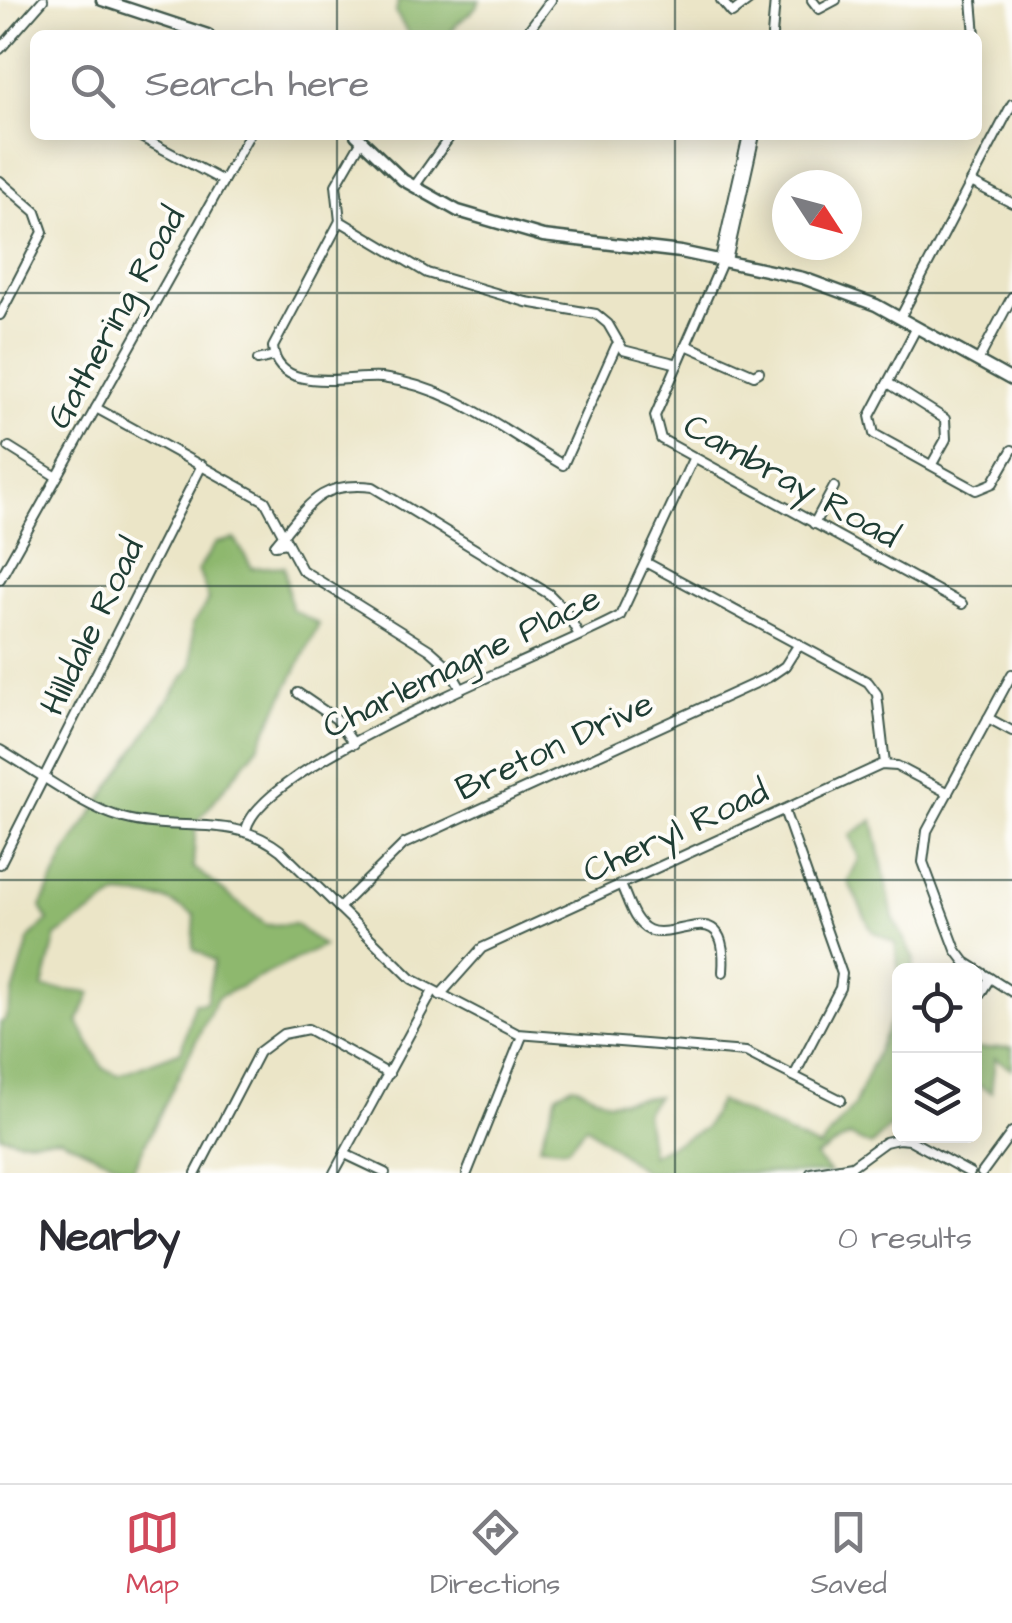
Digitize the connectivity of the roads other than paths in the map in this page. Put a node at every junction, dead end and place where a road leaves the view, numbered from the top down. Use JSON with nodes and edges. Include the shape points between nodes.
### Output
{"nodes":[{"id":1,"x":44,"y":0,"type":"edge"},
{"id":2,"x":102,"y":0,"type":"edge"},
{"id":3,"x":550,"y":0,"type":"edge"},
{"id":4,"x":721,"y":0,"type":"edge"},
{"id":5,"x":812,"y":0,"type":"edge"},
{"id":6,"x":836,"y":0,"type":"edge"},
{"id":7,"x":972,"y":0,"type":"edge"},
{"id":8,"x":749,"y":1,"type":"edge"},
{"id":9,"x":122,"y":3,"type":"edge"},
{"id":10,"x":774,"y":3,"type":"edge"},
{"id":11,"x":195,"y":30,"type":"edge"},
{"id":12,"x":529,"y":30,"type":"edge"},
{"id":13,"x":772,"y":30,"type":"edge"},
{"id":14,"x":975,"y":30,"type":"edge"},
{"id":15,"x":0,"y":49,"type":"edge"},
{"id":16,"x":1012,"y":104,"type":"edge"},
{"id":17,"x":146,"y":140,"type":"edge"},
{"id":18,"x":246,"y":140,"type":"edge"},
{"id":19,"x":358,"y":140,"type":"edge"},
{"id":20,"x":361,"y":140,"type":"edge"},
{"id":21,"x":448,"y":140,"type":"edge"},
{"id":22,"x":751,"y":140,"type":"edge"},
{"id":23,"x":223,"y":181,"type":"junction"},
{"id":24,"x":0,"y":182,"type":"edge"},
{"id":25,"x":971,"y":182,"type":"junction"},
{"id":26,"x":414,"y":187,"type":"junction"},
{"id":27,"x":1012,"y":204,"type":"edge"},
{"id":28,"x":340,"y":221,"type":"junction"},
{"id":29,"x":723,"y":260,"type":"junction"},
{"id":30,"x":1012,"y":297,"type":"edge"},
{"id":31,"x":0,"y":315,"type":"edge"},
{"id":32,"x":900,"y":318,"type":"junction"},
{"id":33,"x":917,"y":327,"type":"junction"},
{"id":34,"x":686,"y":345,"type":"junction"},
{"id":35,"x":616,"y":346,"type":"junction"},
{"id":36,"x":274,"y":356,"type":"junction"},
{"id":37,"x":258,"y":360,"type":"dead end"},
{"id":38,"x":978,"y":361,"type":"junction"},
{"id":39,"x":678,"y":364,"type":"junction"},
{"id":40,"x":759,"y":372,"type":"dead end"},
{"id":41,"x":1012,"y":380,"type":"edge"},
{"id":42,"x":888,"y":382,"type":"junction"},
{"id":43,"x":96,"y":408,"type":"junction"},
{"id":44,"x":9,"y":448,"type":"dead end"},
{"id":45,"x":1012,"y":450,"type":"edge"},
{"id":46,"x":693,"y":459,"type":"junction"},
{"id":47,"x":202,"y":464,"type":"junction"},
{"id":48,"x":932,"y":464,"type":"junction"},
{"id":49,"x":57,"y":477,"type":"junction"},
{"id":50,"x":834,"y":486,"type":"dead end"},
{"id":51,"x":814,"y":524,"type":"junction"},
{"id":52,"x":285,"y":539,"type":"junction"},
{"id":53,"x":647,"y":562,"type":"junction"},
{"id":54,"x":0,"y":579,"type":"edge"},
{"id":55,"x":962,"y":604,"type":"dead end"},
{"id":56,"x":579,"y":635,"type":"junction"},
{"id":57,"x":799,"y":644,"type":"junction"},
{"id":58,"x":1012,"y":674,"type":"edge"},
{"id":59,"x":462,"y":689,"type":"junction"},
{"id":60,"x":298,"y":693,"type":"dead end"},
{"id":61,"x":988,"y":718,"type":"junction"},
{"id":62,"x":1012,"y":731,"type":"edge"},
{"id":63,"x":354,"y":744,"type":"junction"},
{"id":64,"x":0,"y":750,"type":"edge"},
{"id":65,"x":885,"y":764,"type":"junction"},
{"id":66,"x":46,"y":776,"type":"junction"},
{"id":67,"x":948,"y":793,"type":"junction"},
{"id":68,"x":784,"y":810,"type":"junction"},
{"id":69,"x":246,"y":830,"type":"junction"},
{"id":70,"x":0,"y":864,"type":"edge"},
{"id":71,"x":621,"y":884,"type":"junction"},
{"id":72,"x":339,"y":908,"type":"junction"},
{"id":73,"x":724,"y":972,"type":"dead end"},
{"id":74,"x":990,"y":978,"type":"junction"},
{"id":75,"x":982,"y":991,"type":"edge"},
{"id":76,"x":1012,"y":992,"type":"edge"},
{"id":77,"x":437,"y":993,"type":"junction"},
{"id":78,"x":522,"y":1036,"type":"junction"},
{"id":79,"x":389,"y":1074,"type":"junction"},
{"id":80,"x":794,"y":1076,"type":"junction"},
{"id":81,"x":841,"y":1100,"type":"dead end"},
{"id":82,"x":1012,"y":1132,"type":"edge"},
{"id":83,"x":348,"y":1155,"type":"junction"},
{"id":84,"x":196,"y":1173,"type":"edge"},
{"id":85,"x":334,"y":1173,"type":"edge"},
{"id":86,"x":385,"y":1173,"type":"edge"},
{"id":87,"x":468,"y":1173,"type":"edge"},
{"id":88,"x":811,"y":1173,"type":"edge"},
{"id":89,"x":970,"y":1173,"type":"edge"},
{"id":90,"x":982,"y":1173,"type":"edge"}],
"edges":[{"from":1,"to":15,"type":"street"},
{"from":2,"to":9,"type":"main road"},
{"from":3,"to":12,"type":"street"},
{"from":4,"to":8,"type":"street","via":[[732,13]]},
{"from":5,"to":6,"type":"street","via":[[818,9]]},
{"from":7,"to":14,"type":"street"},
{"from":8,"to":10,"type":"street"},
{"from":9,"to":11,"type":"main road"},
{"from":10,"to":13,"type":"street"},
{"from":16,"to":25,"type":"street"},
{"from":17,"to":23,"type":"street"},
{"from":18,"to":23,"type":"street","name":"Gathering Road"},
{"from":19,"to":28,"type":"street","via":[[335,190]]},
{"from":20,"to":26,"type":"main road"},
{"from":21,"to":26,"type":"street"},
{"from":22,"to":29,"type":"street","name":"Cambray Road"},
{"from":23,"to":43,"type":"street","name":"Gathering Road"},
{"from":24,"to":31,"type":"street","via":[[36,212],[43,232]]},
{"from":25,"to":27,"type":"street"},
{"from":25,"to":32,"type":"street"},
{"from":26,"to":29,"type":"main road","via":[[458,211],[543,236]]},
{"from":28,"to":35,"type":"street","via":[[427,273],[596,314]]},
{"from":28,"to":36,"type":"street","via":[[274,343]]},
{"from":29,"to":32,"type":"main road","via":[[847,292]]},
{"from":29,"to":34,"type":"street","name":"Cambray Road"},
{"from":30,"to":38,"type":"street"},
{"from":32,"to":33,"type":"main road"},
{"from":33,"to":38,"type":"main road"},
{"from":33,"to":42,"type":"street"},
{"from":34,"to":39,"type":"street","name":"Cambray Road"},
{"from":34,"to":40,"type":"street"},
{"from":35,"to":36,"type":"street","via":[[563,465],[438,389],[378,378],[302,378]]},
{"from":35,"to":39,"type":"street"},
{"from":36,"to":37,"type":"street"},
{"from":38,"to":41,"type":"main road"},
{"from":39,"to":46,"type":"street","name":"Cambray Road","via":[[654,424],[664,442]]},
{"from":42,"to":48,"type":"street","via":[[946,419],[946,438]]},
{"from":42,"to":48,"type":"street","via":[[870,416],[871,428]]},
{"from":43,"to":47,"type":"street"},
{"from":43,"to":49,"type":"street","name":"Gathering Road"},
{"from":44,"to":49,"type":"street"},
{"from":45,"to":48,"type":"street","via":[[984,490]]},
{"from":46,"to":51,"type":"street","name":"Cambray Road"},
{"from":46,"to":53,"type":"street","name":"Charlemagne Place"},
{"from":47,"to":52,"type":"street","via":[[265,501]]},
{"from":47,"to":66,"type":"street","name":"Hilldale Road"},
{"from":49,"to":54,"type":"street","name":"Gathering Road"},
{"from":50,"to":51,"type":"street"},
{"from":51,"to":55,"type":"street","name":"Cambray Road"},
{"from":52,"to":56,"type":"street","via":[[325,490],[372,486],[549,594]]},
{"from":52,"to":59,"type":"street","via":[[308,574],[430,650]]},
{"from":53,"to":56,"type":"street","name":"Charlemagne Place","via":[[620,616]]},
{"from":53,"to":57,"type":"street"},
{"from":56,"to":59,"type":"street","name":"Charlemagne Place"},
{"from":57,"to":65,"type":"street","via":[[872,686]]},
{"from":57,"to":72,"type":"street","name":"Breton Drive","via":[[776,674],[404,844]]},
{"from":58,"to":61,"type":"street"},
{"from":59,"to":63,"type":"street","name":"Charlemagne Place"},
{"from":60,"to":63,"type":"street","via":[[336,719]]},
{"from":61,"to":62,"type":"street"},
{"from":61,"to":67,"type":"street"},
{"from":63,"to":69,"type":"street","name":"Charlemagne Place","via":[[258,804]]},
{"from":64,"to":66,"type":"street"},
{"from":65,"to":67,"type":"street"},
{"from":65,"to":68,"type":"street","name":"Cheryl Road"},
{"from":66,"to":69,"type":"street","via":[[126,819]]},
{"from":66,"to":70,"type":"street","name":"Hilldale Road"},
{"from":67,"to":74,"type":"street","via":[[924,838],[923,862],[960,957]]},
{"from":68,"to":71,"type":"street","name":"Cheryl Road"},
{"from":68,"to":80,"type":"street","via":[[842,974]]},
{"from":69,"to":72,"type":"street","via":[[280,850]]},
{"from":71,"to":73,"type":"street","via":[[648,930],[695,924],[711,929],[721,944]]},
{"from":71,"to":77,"type":"street","name":"Cheryl Road","via":[[482,948]]},
{"from":72,"to":77,"type":"street","via":[[412,979]]},
{"from":74,"to":75,"type":"street"},
{"from":74,"to":76,"type":"street"},
{"from":77,"to":78,"type":"street"},
{"from":77,"to":79,"type":"street","name":"Cheryl Road"},
{"from":78,"to":80,"type":"street","via":[[729,1048]]},
{"from":78,"to":87,"type":"street"},
{"from":79,"to":83,"type":"street","name":"Cheryl Road"},
{"from":79,"to":84,"type":"street","via":[[308,1029],[270,1040]]},
{"from":80,"to":81,"type":"street"},
{"from":82,"to":90,"type":"street"},
{"from":83,"to":85,"type":"street","name":"Cheryl Road"},
{"from":83,"to":86,"type":"street"},
{"from":88,"to":89,"type":"street","via":[[852,1166],[898,1139]]}]}
